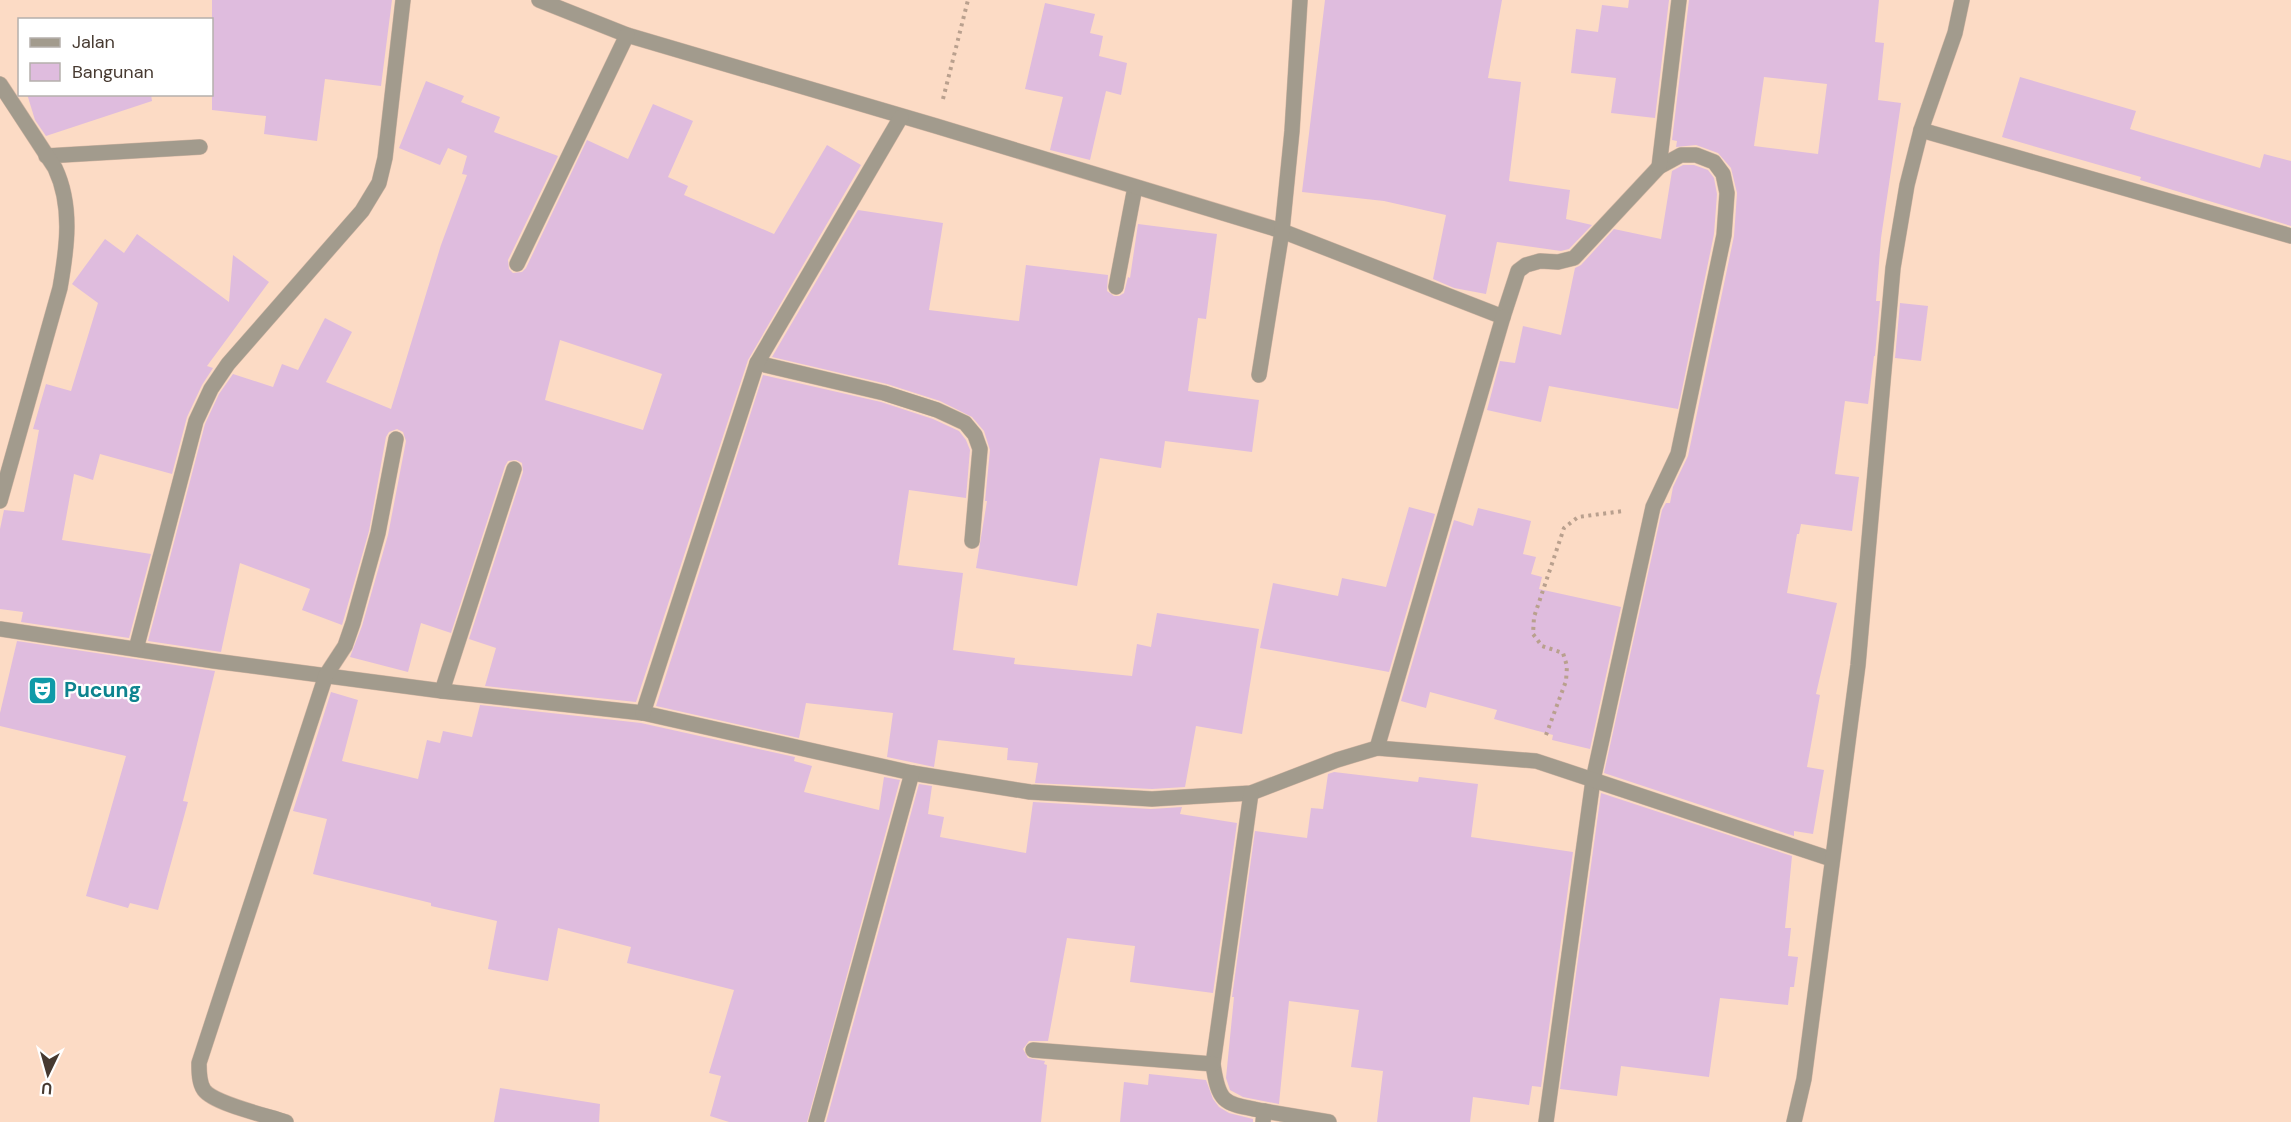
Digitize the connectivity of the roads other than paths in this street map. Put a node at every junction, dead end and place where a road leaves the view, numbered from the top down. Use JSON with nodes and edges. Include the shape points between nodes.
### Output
{"nodes":[{"id":1,"x":403,"y":0,"type":"edge"},
{"id":2,"x":538,"y":0,"type":"edge"},
{"id":3,"x":1300,"y":0,"type":"edge"},
{"id":4,"x":1679,"y":0,"type":"edge"},
{"id":5,"x":1962,"y":0,"type":"edge"},
{"id":6,"x":627,"y":36,"type":"junction"},
{"id":7,"x":0,"y":84,"type":"edge"},
{"id":8,"x":901,"y":117,"type":"junction"},
{"id":9,"x":1921,"y":130,"type":"junction"},
{"id":10,"x":200,"y":147,"type":"dead end"},
{"id":11,"x":46,"y":156,"type":"junction"},
{"id":12,"x":1659,"y":167,"type":"junction"},
{"id":13,"x":1135,"y":187,"type":"junction"},
{"id":14,"x":1282,"y":231,"type":"junction"},
{"id":15,"x":2291,"y":236,"type":"edge"},
{"id":16,"x":517,"y":264,"type":"dead end"},
{"id":17,"x":1116,"y":287,"type":"dead end"},
{"id":18,"x":1503,"y":317,"type":"junction"},
{"id":19,"x":757,"y":363,"type":"junction"},
{"id":20,"x":1259,"y":375,"type":"dead end"},
{"id":21,"x":396,"y":439,"type":"dead end"},
{"id":22,"x":514,"y":469,"type":"dead end"},
{"id":23,"x":0,"y":501,"type":"edge"},
{"id":24,"x":972,"y":541,"type":"dead end"},
{"id":25,"x":0,"y":629,"type":"edge"},
{"id":26,"x":136,"y":649,"type":"junction"},
{"id":27,"x":326,"y":675,"type":"junction"},
{"id":28,"x":441,"y":691,"type":"junction"},
{"id":29,"x":643,"y":713,"type":"junction"},
{"id":30,"x":1377,"y":748,"type":"junction"},
{"id":31,"x":912,"y":773,"type":"junction"},
{"id":32,"x":1593,"y":780,"type":"junction"},
{"id":33,"x":1251,"y":793,"type":"junction"},
{"id":34,"x":1831,"y":859,"type":"junction"},
{"id":35,"x":1033,"y":1050,"type":"dead end"},
{"id":36,"x":1213,"y":1064,"type":"junction"},
{"id":37,"x":1264,"y":1117,"type":"edge"},
{"id":38,"x":286,"y":1122,"type":"edge"},
{"id":39,"x":816,"y":1122,"type":"edge"},
{"id":40,"x":1329,"y":1122,"type":"edge"},
{"id":41,"x":1546,"y":1122,"type":"edge"},
{"id":42,"x":1794,"y":1122,"type":"edge"}],
"edges":[{"from":1,"to":26,"type":"street","via":[[386,158],[379,183],[362,211],[228,364],[211,389],[196,421]]},
{"from":2,"to":6,"type":"street"},
{"from":3,"to":14,"type":"street"},
{"from":4,"to":12,"type":"street"},
{"from":5,"to":9,"type":"street","via":[[1955,33]]},
{"from":6,"to":8,"type":"street"},
{"from":6,"to":16,"type":"street"},
{"from":7,"to":11,"type":"street"},
{"from":8,"to":13,"type":"street"},
{"from":8,"to":19,"type":"street"},
{"from":9,"to":15,"type":"street"},
{"from":9,"to":34,"type":"street","via":[[1906,185],[1893,268],[1858,665]]},
{"from":10,"to":11,"type":"street"},
{"from":11,"to":23,"type":"street","via":[[61,182],[68,218],[66,255]]},
{"from":12,"to":18,"type":"street","via":[[1574,258],[1540,261],[1518,271]]},
{"from":12,"to":32,"type":"street","via":[[1681,155],[1714,162],[1723,174],[1727,193],[1724,235],[1678,454],[1653,507]]},
{"from":13,"to":14,"type":"street"},
{"from":13,"to":17,"type":"street"},
{"from":14,"to":18,"type":"street"},
{"from":14,"to":20,"type":"street"},
{"from":18,"to":30,"type":"street"},
{"from":19,"to":24,"type":"street","via":[[884,393],[965,423],[980,449]]},
{"from":19,"to":29,"type":"street"},
{"from":21,"to":27,"type":"street","via":[[378,533],[353,623],[345,646]]},
{"from":22,"to":28,"type":"street"},
{"from":25,"to":26,"type":"street"},
{"from":26,"to":27,"type":"street"},
{"from":27,"to":28,"type":"street"},
{"from":27,"to":38,"type":"street","via":[[199,1063],[204,1090],[214,1099]]},
{"from":28,"to":29,"type":"street"},
{"from":29,"to":31,"type":"street"},
{"from":30,"to":32,"type":"street","via":[[1536,761]]},
{"from":30,"to":33,"type":"street"},
{"from":31,"to":33,"type":"street","via":[[1030,792],[1141,798]]},
{"from":31,"to":39,"type":"street"},
{"from":32,"to":34,"type":"street"},
{"from":32,"to":41,"type":"street"},
{"from":33,"to":36,"type":"street"},
{"from":34,"to":42,"type":"street","via":[[1804,1079]]},
{"from":35,"to":36,"type":"street"},
{"from":36,"to":37,"type":"street","via":[[1216,1087],[1223,1099]]},
{"from":37,"to":40,"type":"street"}]}
